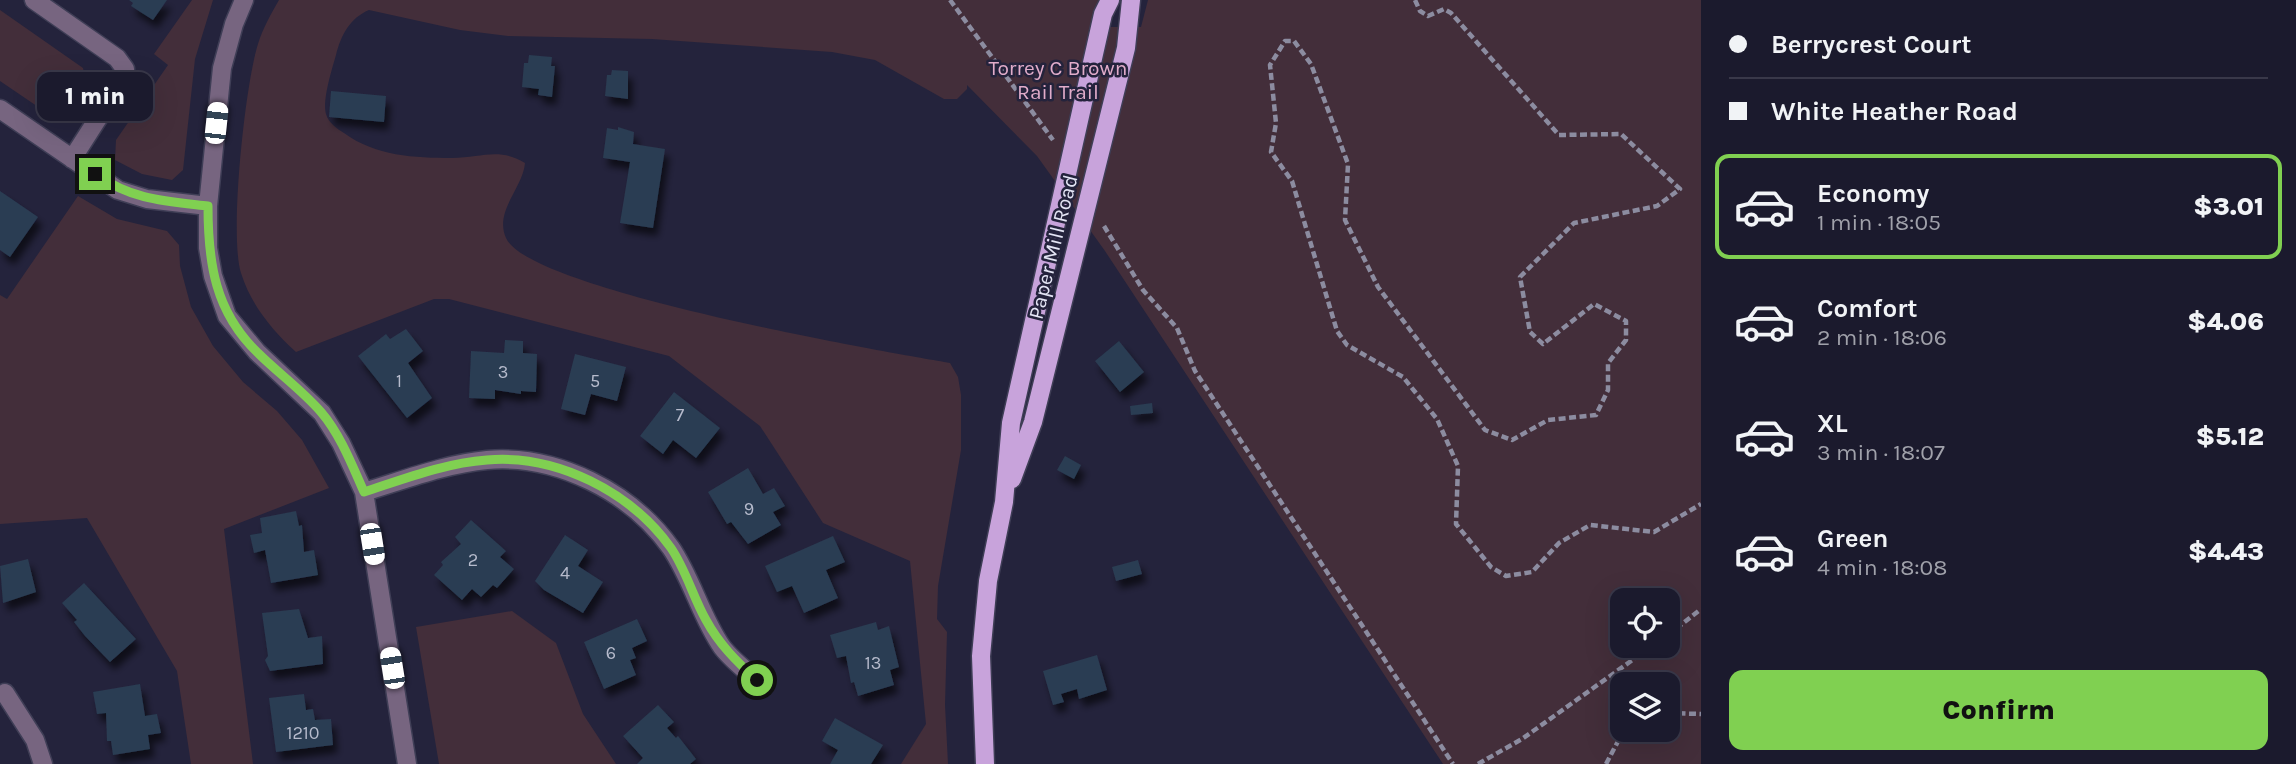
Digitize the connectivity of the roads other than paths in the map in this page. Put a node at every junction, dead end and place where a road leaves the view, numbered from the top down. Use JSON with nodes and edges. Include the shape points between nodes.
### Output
{"nodes":[{"id":1,"x":34,"y":0,"type":"edge"},
{"id":2,"x":244,"y":0,"type":"edge"},
{"id":3,"x":1110,"y":0,"type":"edge"},
{"id":4,"x":1131,"y":0,"type":"edge"},
{"id":5,"x":0,"y":109,"type":"edge"},
{"id":6,"x":72,"y":159,"type":"junction"},
{"id":7,"x":208,"y":206,"type":"junction"},
{"id":8,"x":364,"y":492,"type":"junction"},
{"id":9,"x":1004,"y":502,"type":"junction"},
{"id":10,"x":757,"y":680,"type":"dead end"},
{"id":11,"x":5,"y":693,"type":"dead end"},
{"id":12,"x":43,"y":764,"type":"edge"},
{"id":13,"x":407,"y":764,"type":"edge"},
{"id":14,"x":985,"y":764,"type":"edge"}],
"edges":[{"from":1,"to":6,"type":"street","via":[[117,58],[125,69]]},
{"from":2,"to":7,"type":"street","via":[[222,68]]},
{"from":3,"to":9,"type":"main road","name":"Paper Mill Road","via":[[1103,14],[1034,314],[1011,424]]},
{"from":4,"to":9,"type":"main road","name":"Paper Mill Road","via":[[1126,48],[1033,422]]},
{"from":5,"to":6,"type":"street"},
{"from":6,"to":7,"type":"street","via":[[118,190],[147,200]]},
{"from":7,"to":8,"type":"street","via":[[208,248],[227,316],[257,352],[322,413]]},
{"from":8,"to":10,"type":"street","via":[[440,468],[488,460],[529,461],[571,472],[609,491],[643,516],[671,549],[724,649]]},
{"from":8,"to":13,"type":"street"},
{"from":9,"to":14,"type":"main road","name":"Paper Mill Road","via":[[988,582],[981,656]]},
{"from":11,"to":12,"type":"street","via":[[35,740]]}]}
